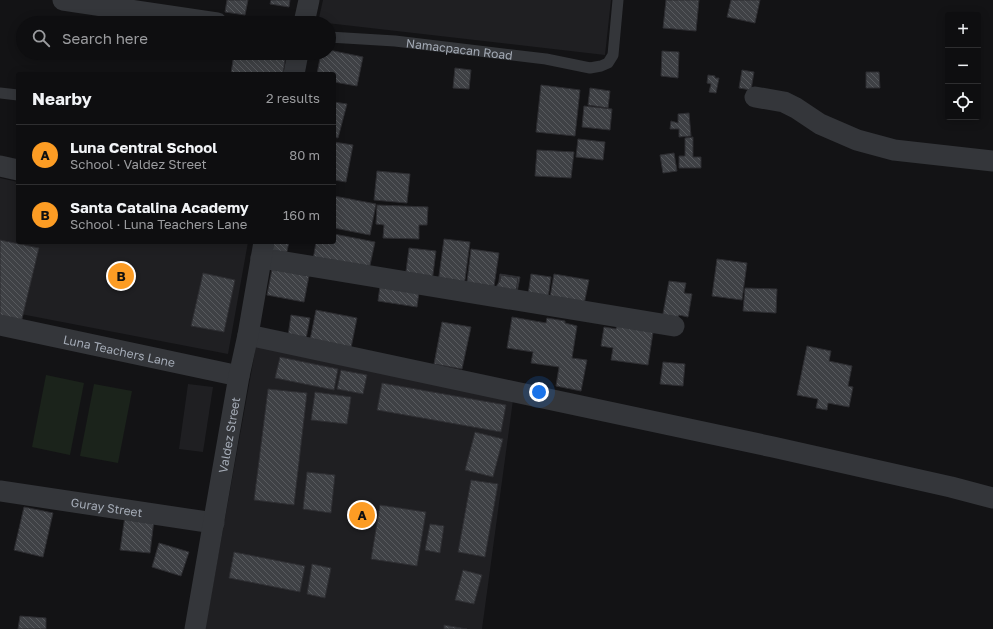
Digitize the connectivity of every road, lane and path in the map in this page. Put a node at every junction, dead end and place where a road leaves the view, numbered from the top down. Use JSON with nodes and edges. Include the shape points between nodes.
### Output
{"nodes":[{"id":1,"x":63,"y":0,"type":"edge"},
{"id":2,"x":309,"y":0,"type":"edge"},
{"id":3,"x":618,"y":0,"type":"edge"},
{"id":4,"x":170,"y":16,"type":"edge"},
{"id":5,"x":306,"y":16,"type":"edge"},
{"id":6,"x":336,"y":37,"type":"edge"},
{"id":7,"x":297,"y":60,"type":"edge"},
{"id":8,"x":294,"y":72,"type":"edge"},
{"id":9,"x":0,"y":93,"type":"edge"},
{"id":10,"x":16,"y":95,"type":"edge"},
{"id":11,"x":755,"y":97,"type":"dead end"},
{"id":12,"x":993,"y":161,"type":"edge"},
{"id":13,"x":0,"y":166,"type":"edge"},
{"id":14,"x":16,"y":170,"type":"edge"},
{"id":15,"x":263,"y":250,"type":"edge"},
{"id":16,"x":0,"y":325,"type":"edge"},
{"id":17,"x":674,"y":326,"type":"dead end"},
{"id":18,"x":248,"y":335,"type":"junction"},
{"id":19,"x":239,"y":376,"type":"junction"},
{"id":20,"x":0,"y":491,"type":"edge"},
{"id":21,"x":993,"y":498,"type":"edge"},
{"id":22,"x":214,"y":524,"type":"junction"},
{"id":23,"x":195,"y":629,"type":"edge"}],
"edges":[{"from":1,"to":4,"type":"street"},
{"from":2,"to":5,"type":"street"},
{"from":3,"to":6,"type":"lane","name":"Namacpacan Road","via":[[612,56],[601,66],[590,68],[546,59],[403,42]]},
{"from":7,"to":8,"type":"street"},
{"from":9,"to":10,"type":"lane"},
{"from":11,"to":12,"type":"street","via":[[784,102],[820,124],[857,140],[894,150]]},
{"from":13,"to":14,"type":"street"},
{"from":15,"to":17,"type":"street"},
{"from":15,"to":18,"type":"street","name":"Valdez Street"},
{"from":16,"to":19,"type":"street","name":"Luna Teachers Lane"},
{"from":18,"to":19,"type":"street","name":"Valdez Street"},
{"from":18,"to":21,"type":"street","via":[[765,446]]},
{"from":19,"to":22,"type":"street","name":"Valdez Street"},
{"from":20,"to":22,"type":"street","name":"Guray Street"},
{"from":22,"to":23,"type":"street","name":"Valdez Street"}]}
